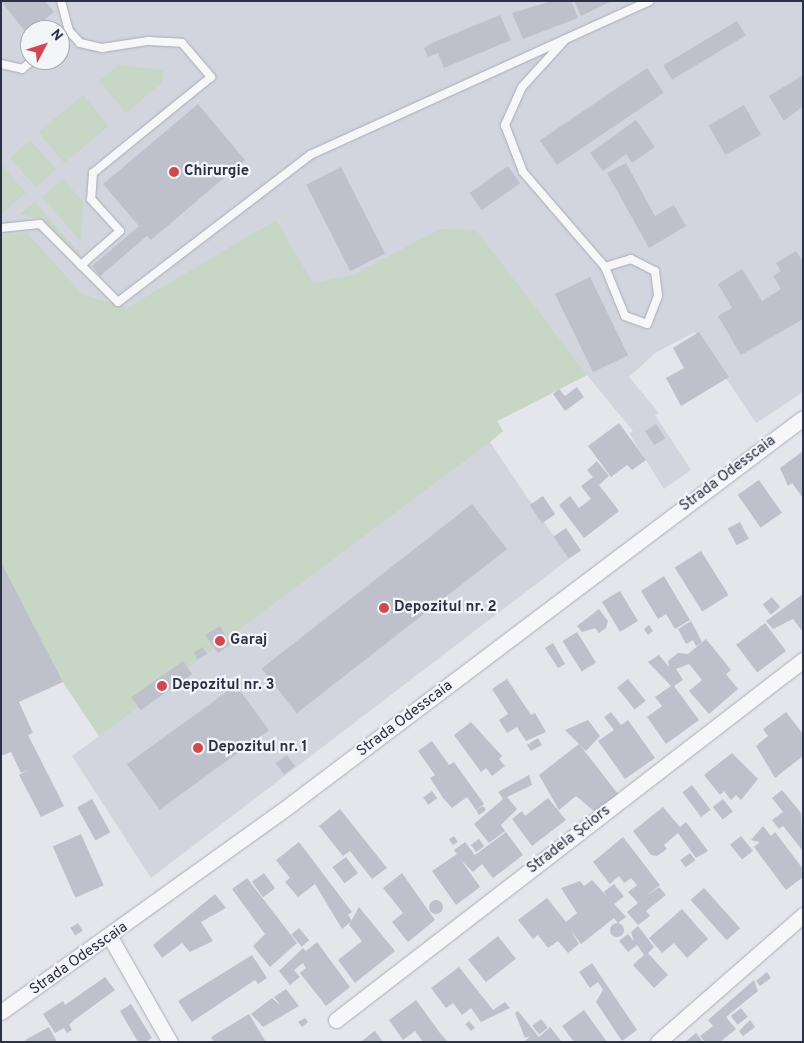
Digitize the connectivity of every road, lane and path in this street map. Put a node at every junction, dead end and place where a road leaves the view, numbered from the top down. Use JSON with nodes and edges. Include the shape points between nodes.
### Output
{"nodes":[{"id":1,"x":61,"y":1,"type":"edge"},
{"id":2,"x":650,"y":1,"type":"edge"},
{"id":3,"x":66,"y":20,"type":"edge"},
{"id":4,"x":70,"y":32,"type":"edge"},
{"id":5,"x":567,"y":38,"type":"junction"},
{"id":6,"x":2,"y":66,"type":"edge"},
{"id":7,"x":20,"y":69,"type":"edge"},
{"id":8,"x":1,"y":228,"type":"edge"},
{"id":9,"x":81,"y":265,"type":"junction"},
{"id":10,"x":605,"y":267,"type":"junction"},
{"id":11,"x":803,"y":418,"type":"edge"},
{"id":12,"x":803,"y":660,"type":"edge"},
{"id":13,"x":803,"y":915,"type":"edge"},
{"id":14,"x":110,"y":937,"type":"junction"},
{"id":15,"x":1,"y":1012,"type":"edge"},
{"id":16,"x":336,"y":1020,"type":"dead end"},
{"id":17,"x":170,"y":1042,"type":"edge"},
{"id":18,"x":658,"y":1042,"type":"edge"}],
"edges":[{"from":1,"to":3,"type":"lane"},
{"from":2,"to":5,"type":"lane"},
{"from":4,"to":9,"type":"lane","via":[[80,43],[102,48],[148,41],[182,43],[211,77],[93,173],[91,199],[120,231]]},
{"from":5,"to":9,"type":"lane","via":[[310,154],[118,302]]},
{"from":5,"to":10,"type":"lane","via":[[522,87],[505,126],[523,172]]},
{"from":6,"to":7,"type":"lane"},
{"from":8,"to":9,"type":"lane","via":[[40,224]]},
{"from":10,"to":10,"type":"lane","via":[[631,259],[654,271],[658,296],[647,324],[625,316]]},
{"from":11,"to":14,"type":"street","name":"Strada Odesscaia"},
{"from":12,"to":16,"type":"street","name":"Stradela Șciors"},
{"from":13,"to":18,"type":"street"},
{"from":14,"to":15,"type":"street","name":"Strada Odesscaia"},
{"from":14,"to":17,"type":"street"}]}
